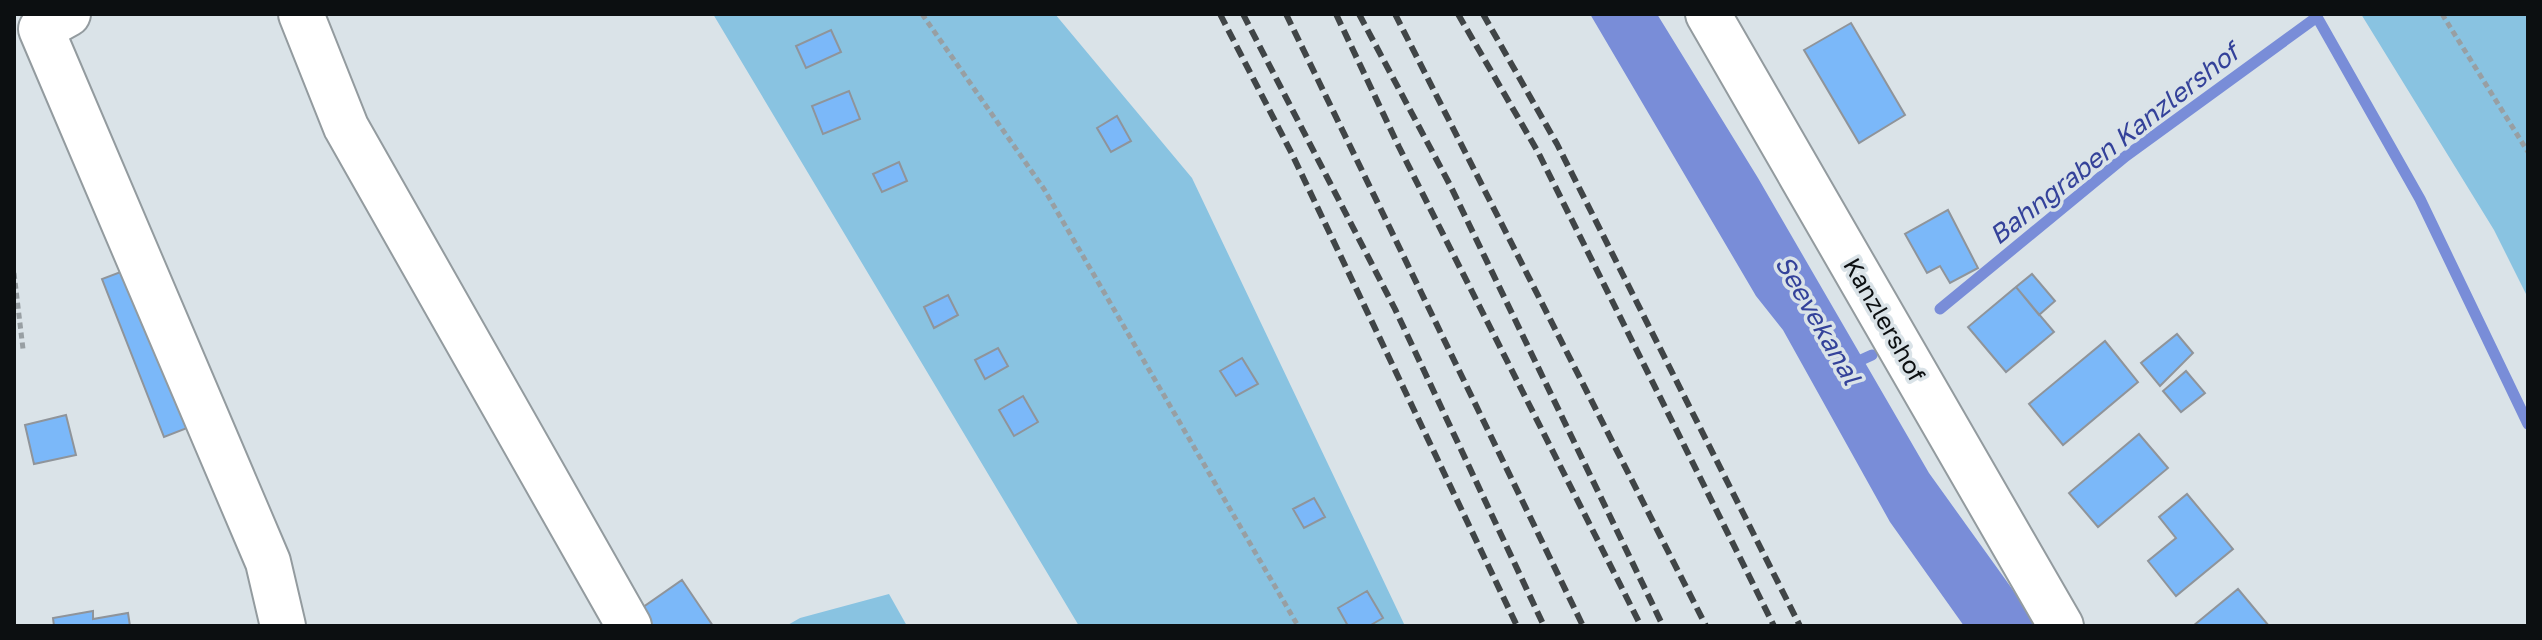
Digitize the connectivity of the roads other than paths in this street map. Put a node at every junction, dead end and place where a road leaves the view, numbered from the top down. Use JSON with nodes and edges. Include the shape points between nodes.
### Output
{"nodes":[{"id":1,"x":68,"y":14,"type":"edge"},
{"id":2,"x":301,"y":14,"type":"edge"},
{"id":3,"x":1708,"y":14,"type":"edge"},
{"id":4,"x":283,"y":626,"type":"edge"},
{"id":5,"x":629,"y":626,"type":"edge"},
{"id":6,"x":2061,"y":626,"type":"edge"}],
"edges":[{"from":1,"to":4,"type":"street","via":[[41,29],[268,562]]},
{"from":2,"to":5,"type":"street","via":[[346,127]]},
{"from":3,"to":6,"type":"street","name":"Kanzlershof"}]}
